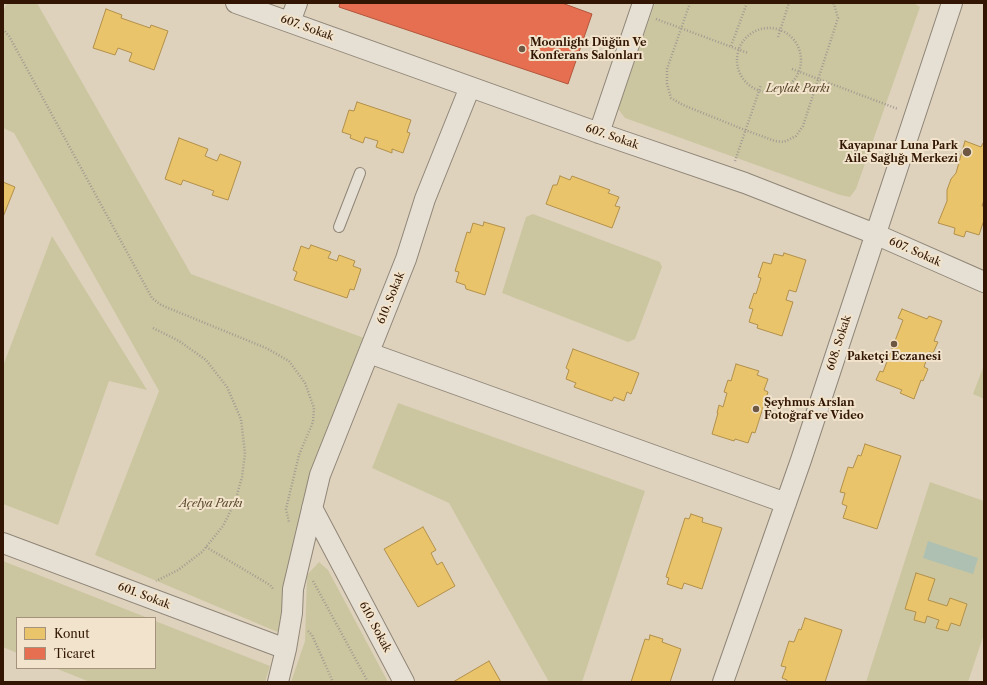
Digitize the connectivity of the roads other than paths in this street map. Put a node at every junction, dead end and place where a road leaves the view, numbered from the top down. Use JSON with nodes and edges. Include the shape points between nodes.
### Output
{"nodes":[{"id":1,"x":236,"y":3,"type":"edge"},
{"id":2,"x":297,"y":3,"type":"edge"},
{"id":3,"x":952,"y":3,"type":"edge"},
{"id":4,"x":648,"y":10,"type":"edge"},
{"id":5,"x":290,"y":22,"type":"junction"},
{"id":6,"x":470,"y":88,"type":"junction"},
{"id":7,"x":599,"y":133,"type":"junction"},
{"id":8,"x":360,"y":173,"type":"dead end"},
{"id":9,"x":339,"y":228,"type":"dead end"},
{"id":10,"x":875,"y":234,"type":"junction"},
{"id":11,"x":984,"y":282,"type":"edge"},
{"id":12,"x":369,"y":353,"type":"junction"},
{"id":13,"x":786,"y":503,"type":"junction"},
{"id":14,"x":312,"y":508,"type":"junction"},
{"id":15,"x":3,"y":543,"type":"edge"},
{"id":16,"x":286,"y":649,"type":"junction"},
{"id":17,"x":278,"y":682,"type":"edge"},
{"id":18,"x":404,"y":682,"type":"edge"},
{"id":19,"x":723,"y":682,"type":"edge"}],
"edges":[{"from":1,"to":5,"type":"street","name":"607. Sokak"},
{"from":2,"to":5,"type":"street"},
{"from":3,"to":10,"type":"street","name":"608. Sokak"},
{"from":4,"to":7,"type":"street"},
{"from":5,"to":6,"type":"street","name":"607. Sokak"},
{"from":6,"to":7,"type":"street","name":"607. Sokak"},
{"from":6,"to":12,"type":"street","name":"610. Sokak"},
{"from":7,"to":10,"type":"street","name":"607. Sokak","via":[[730,177]]},
{"from":8,"to":9,"type":"lane"},
{"from":10,"to":11,"type":"street","name":"607. Sokak"},
{"from":10,"to":13,"type":"street","name":"608. Sokak"},
{"from":12,"to":13,"type":"street"},
{"from":12,"to":14,"type":"street","name":"610. Sokak","via":[[320,475]]},
{"from":13,"to":19,"type":"street","name":"608. Sokak"},
{"from":14,"to":16,"type":"street","name":"610. Sokak","via":[[293,590]]},
{"from":14,"to":18,"type":"street","name":"610. Sokak"},
{"from":15,"to":16,"type":"street","name":"601. Sokak"},
{"from":16,"to":17,"type":"street","name":"610. Sokak"}]}
